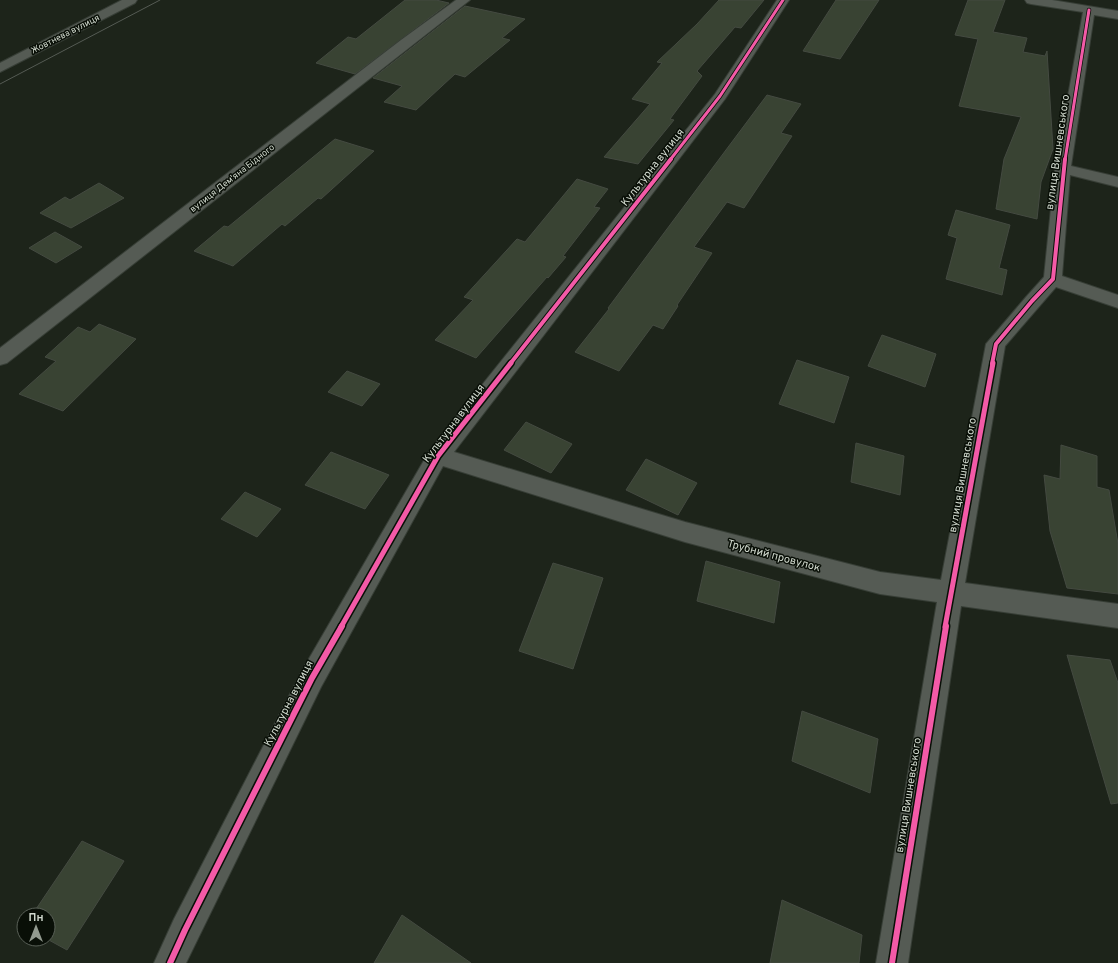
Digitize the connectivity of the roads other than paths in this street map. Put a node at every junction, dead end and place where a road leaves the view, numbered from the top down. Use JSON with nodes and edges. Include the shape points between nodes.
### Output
{"nodes":[{"id":1,"x":131,"y":0,"type":"edge"},
{"id":2,"x":464,"y":0,"type":"edge"},
{"id":3,"x":783,"y":0,"type":"edge"},
{"id":4,"x":1031,"y":0,"type":"edge"},
{"id":5,"x":1089,"y":10,"type":"junction"},
{"id":6,"x":1118,"y":15,"type":"edge"},
{"id":7,"x":0,"y":68,"type":"edge"},
{"id":8,"x":1063,"y":169,"type":"junction"},
{"id":9,"x":1118,"y":182,"type":"edge"},
{"id":10,"x":1053,"y":279,"type":"junction"},
{"id":11,"x":1118,"y":302,"type":"edge"},
{"id":12,"x":0,"y":358,"type":"edge"},
{"id":13,"x":438,"y":456,"type":"junction"},
{"id":14,"x":951,"y":592,"type":"junction"},
{"id":15,"x":1118,"y":616,"type":"edge"},
{"id":16,"x":170,"y":963,"type":"edge"},
{"id":17,"x":892,"y":963,"type":"edge"}],
"edges":[{"from":1,"to":7,"type":"street","name":"Жовтнева вулиця"},
{"from":2,"to":12,"type":"street","name":"вулиця Дем'яна Бідного"},
{"from":3,"to":13,"type":"street","name":"Культурна вулиця","via":[[720,96]]},
{"from":4,"to":5,"type":"street"},
{"from":5,"to":6,"type":"street"},
{"from":5,"to":8,"type":"street","name":"вулиця Вишневського"},
{"from":8,"to":9,"type":"street"},
{"from":8,"to":10,"type":"street","name":"вулиця Вишневського"},
{"from":10,"to":11,"type":"street"},
{"from":10,"to":14,"type":"street","name":"вулиця Вишневського","via":[[996,344]]},
{"from":13,"to":14,"type":"street","name":"Трубний провулок","via":[[700,536],[880,583]]},
{"from":13,"to":16,"type":"street","name":"Культурна вулиця","via":[[312,678]]},
{"from":14,"to":15,"type":"street","name":"Трубний провулок"},
{"from":14,"to":17,"type":"street","name":"вулиця Вишневського"}]}
